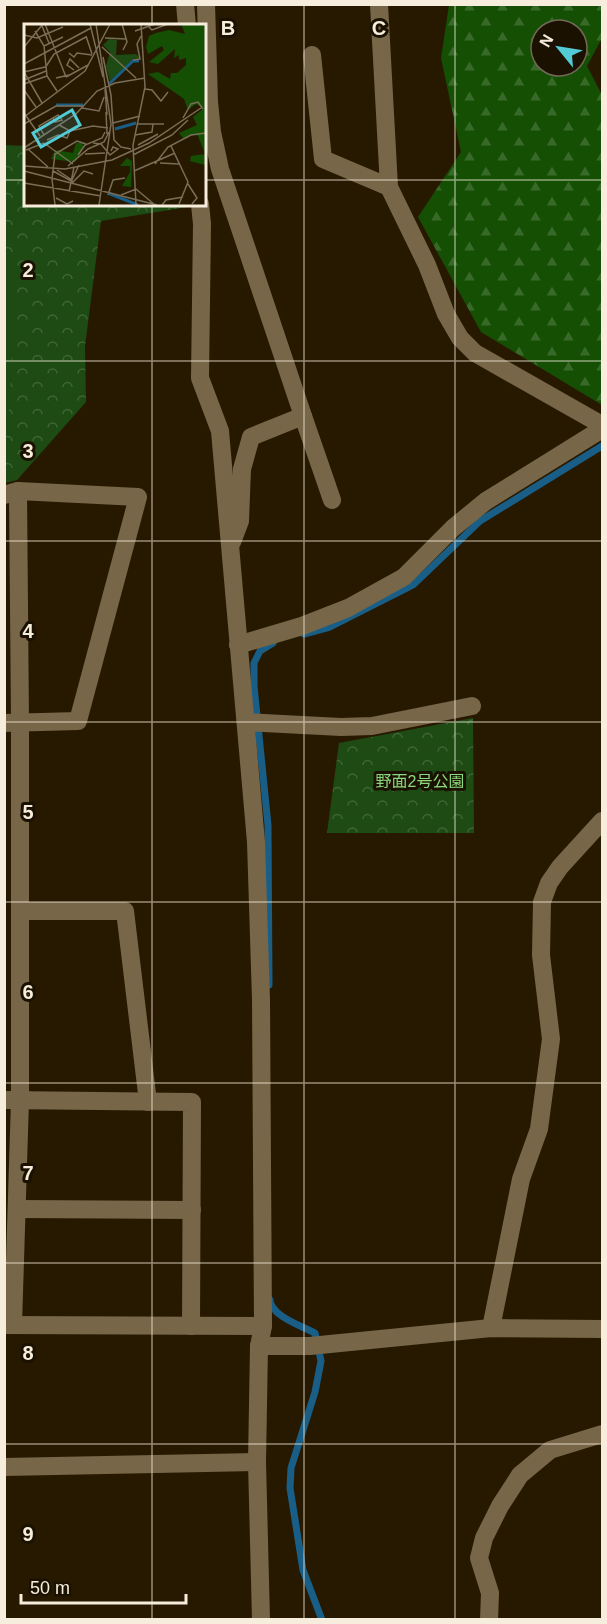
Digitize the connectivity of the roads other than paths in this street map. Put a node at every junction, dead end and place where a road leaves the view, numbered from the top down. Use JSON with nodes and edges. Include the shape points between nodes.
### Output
{"nodes":[{"id":1,"x":185,"y":4,"type":"edge"},
{"id":2,"x":207,"y":4,"type":"edge"},
{"id":3,"x":379,"y":4,"type":"edge"},
{"id":4,"x":187,"y":24,"type":"edge"},
{"id":5,"x":312,"y":55,"type":"dead end"},
{"id":6,"x":389,"y":187,"type":"junction"},
{"id":7,"x":200,"y":206,"type":"edge"},
{"id":8,"x":303,"y":416,"type":"junction"},
{"id":9,"x":603,"y":427,"type":"edge"},
{"id":10,"x":11,"y":493,"type":"edge"},
{"id":11,"x":332,"y":500,"type":"dead end"},
{"id":12,"x":230,"y":549,"type":"junction"},
{"id":13,"x":238,"y":645,"type":"junction"},
{"id":14,"x":472,"y":706,"type":"dead end"},
{"id":15,"x":246,"y":722,"type":"junction"},
{"id":16,"x":12,"y":723,"type":"edge"},
{"id":17,"x":603,"y":821,"type":"edge"},
{"id":18,"x":20,"y":911,"type":"junction"},
{"id":19,"x":12,"y":1100,"type":"edge"},
{"id":20,"x":148,"y":1102,"type":"junction"},
{"id":21,"x":17,"y":1209,"type":"junction"},
{"id":22,"x":192,"y":1210,"type":"junction"},
{"id":23,"x":9,"y":1325,"type":"edge"},
{"id":24,"x":191,"y":1326,"type":"junction"},
{"id":25,"x":262,"y":1326,"type":"junction"},
{"id":26,"x":491,"y":1328,"type":"junction"},
{"id":27,"x":603,"y":1329,"type":"edge"},
{"id":28,"x":259,"y":1346,"type":"junction"},
{"id":29,"x":603,"y":1434,"type":"edge"},
{"id":30,"x":257,"y":1462,"type":"junction"},
{"id":31,"x":4,"y":1467,"type":"edge"},
{"id":32,"x":261,"y":1620,"type":"edge"},
{"id":33,"x":489,"y":1620,"type":"edge"}],
"edges":[{"from":1,"to":4,"type":"street"},
{"from":2,"to":8,"type":"street","via":[[209,102],[220,169]]},
{"from":3,"to":6,"type":"street"},
{"from":5,"to":6,"type":"street","via":[[323,159]]},
{"from":6,"to":9,"type":"street","via":[[460,338],[475,353]]},
{"from":7,"to":12,"type":"street","via":[[200,378],[220,431]]},
{"from":8,"to":11,"type":"street"},
{"from":8,"to":12,"type":"street","via":[[250,437],[242,469],[240,521]]},
{"from":9,"to":13,"type":"street","via":[[486,501],[404,577],[348,608]]},
{"from":10,"to":16,"type":"street"},
{"from":10,"to":16,"type":"street","via":[[138,497],[78,721]]},
{"from":12,"to":13,"type":"street"},
{"from":13,"to":15,"type":"street"},
{"from":14,"to":15,"type":"street","via":[[372,726]]},
{"from":15,"to":25,"type":"street","via":[[256,842],[260,978]]},
{"from":16,"to":18,"type":"street"},
{"from":17,"to":26,"type":"street","via":[[560,867],[542,902],[541,955],[551,1039],[539,1129],[521,1179]]},
{"from":18,"to":19,"type":"street"},
{"from":18,"to":20,"type":"street","via":[[125,911]]},
{"from":19,"to":20,"type":"street"},
{"from":19,"to":21,"type":"street"},
{"from":20,"to":22,"type":"street","via":[[192,1102]]},
{"from":21,"to":22,"type":"street"},
{"from":21,"to":23,"type":"street"},
{"from":22,"to":24,"type":"street"},
{"from":23,"to":24,"type":"street"},
{"from":24,"to":25,"type":"street"},
{"from":25,"to":28,"type":"street"},
{"from":26,"to":27,"type":"street"},
{"from":26,"to":28,"type":"street","via":[[316,1345]]},
{"from":28,"to":30,"type":"street"},
{"from":29,"to":33,"type":"street","via":[[550,1450],[520,1475],[500,1506],[479,1558],[490,1593]]},
{"from":30,"to":31,"type":"street"},
{"from":30,"to":32,"type":"street"}]}
